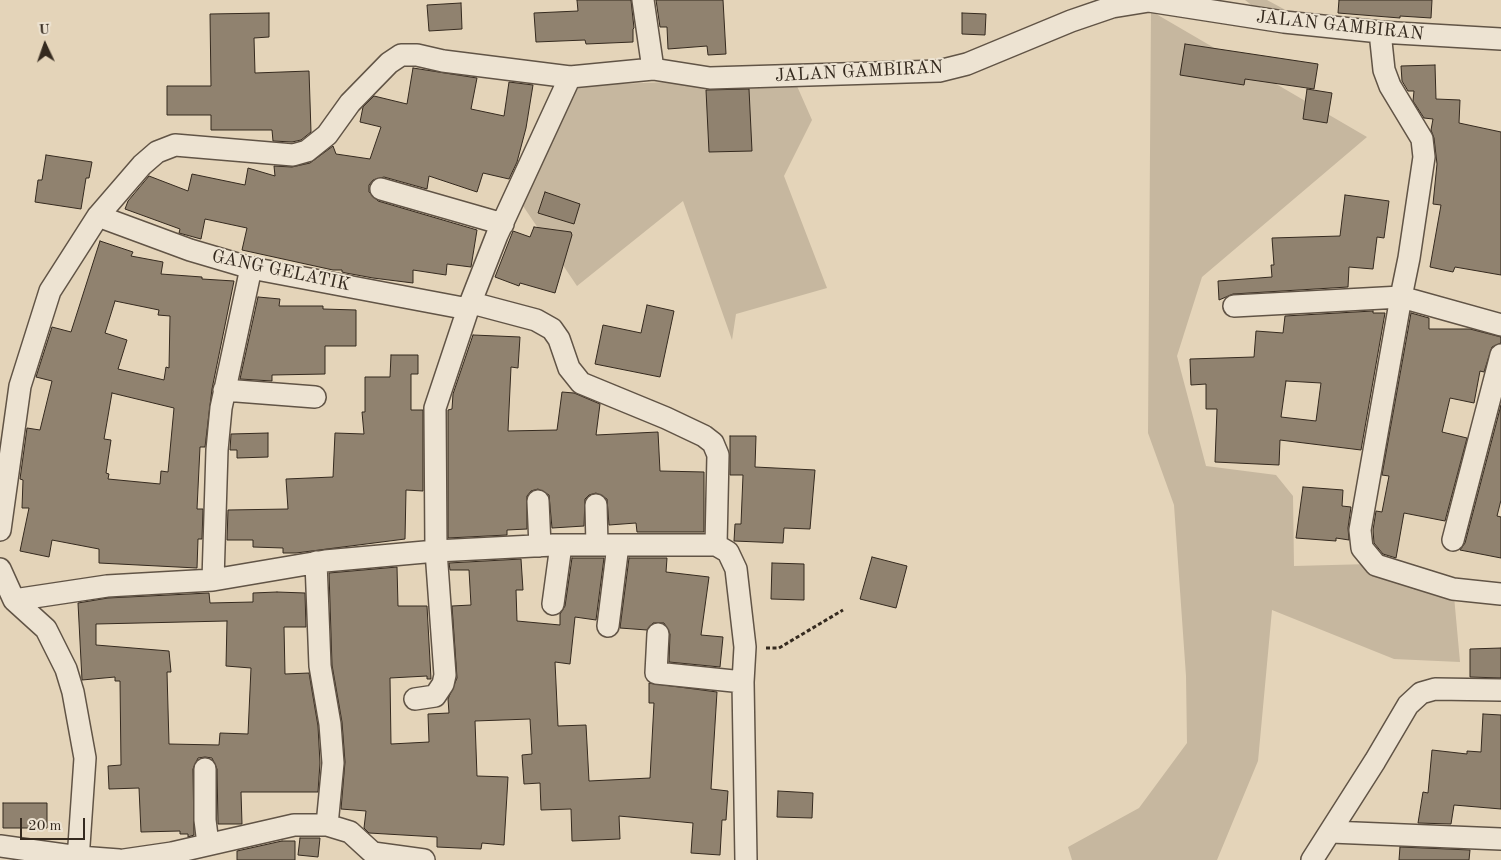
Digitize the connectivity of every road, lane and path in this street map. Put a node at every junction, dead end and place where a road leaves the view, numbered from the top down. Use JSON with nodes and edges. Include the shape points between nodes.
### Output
{"nodes":[{"id":1,"x":643,"y":0,"type":"edge"},
{"id":2,"x":1380,"y":32,"type":"junction"},
{"id":3,"x":1501,"y":40,"type":"edge"},
{"id":4,"x":653,"y":69,"type":"junction"},
{"id":5,"x":570,"y":78,"type":"junction"},
{"id":6,"x":381,"y":189,"type":"dead end"},
{"id":7,"x":98,"y":216,"type":"junction"},
{"id":8,"x":503,"y":224,"type":"junction"},
{"id":9,"x":251,"y":268,"type":"junction"},
{"id":10,"x":1401,"y":297,"type":"junction"},
{"id":11,"x":470,"y":306,"type":"junction"},
{"id":12,"x":1234,"y":306,"type":"dead end"},
{"id":13,"x":1501,"y":325,"type":"edge"},
{"id":14,"x":1501,"y":355,"type":"edge"},
{"id":15,"x":224,"y":390,"type":"junction"},
{"id":16,"x":316,"y":397,"type":"dead end"},
{"id":17,"x":538,"y":501,"type":"dead end"},
{"id":18,"x":596,"y":505,"type":"dead end"},
{"id":19,"x":0,"y":530,"type":"edge"},
{"id":20,"x":1453,"y":540,"type":"dead end"},
{"id":21,"x":561,"y":545,"type":"junction"},
{"id":22,"x":608,"y":545,"type":"junction"},
{"id":23,"x":540,"y":546,"type":"junction"},
{"id":24,"x":716,"y":546,"type":"junction"},
{"id":25,"x":436,"y":551,"type":"junction"},
{"id":26,"x":316,"y":562,"type":"junction"},
{"id":27,"x":0,"y":569,"type":"edge"},
{"id":28,"x":213,"y":580,"type":"junction"},
{"id":29,"x":1501,"y":594,"type":"edge"},
{"id":30,"x":14,"y":600,"type":"junction"},
{"id":31,"x":553,"y":604,"type":"dead end"},
{"id":32,"x":843,"y":610,"type":"dead end"},
{"id":33,"x":608,"y":626,"type":"dead end"},
{"id":34,"x":658,"y":634,"type":"dead end"},
{"id":35,"x":745,"y":647,"type":"junction"},
{"id":36,"x":743,"y":682,"type":"junction"},
{"id":37,"x":1501,"y":690,"type":"edge"},
{"id":38,"x":415,"y":699,"type":"dead end"},
{"id":39,"x":205,"y":769,"type":"dead end"},
{"id":40,"x":327,"y":825,"type":"junction"},
{"id":41,"x":1331,"y":832,"type":"junction"},
{"id":42,"x":1501,"y":839,"type":"edge"},
{"id":43,"x":208,"y":844,"type":"junction"},
{"id":44,"x":0,"y":846,"type":"edge"},
{"id":45,"x":171,"y":856,"type":"edge"},
{"id":46,"x":372,"y":857,"type":"edge"},
{"id":47,"x":79,"y":859,"type":"edge"},
{"id":48,"x":119,"y":860,"type":"edge"},
{"id":49,"x":124,"y":860,"type":"edge"},
{"id":50,"x":424,"y":860,"type":"edge"},
{"id":51,"x":746,"y":860,"type":"edge"},
{"id":52,"x":1312,"y":860,"type":"edge"}],
"edges":[{"from":1,"to":4,"type":"street"},
{"from":2,"to":3,"type":"street","name":"JALAN GAMBIRAN"},
{"from":2,"to":4,"type":"street","name":"JALAN GAMBIRAN","via":[[1284,22],[1149,1],[1112,7],[968,64],[939,71],[710,78]]},
{"from":2,"to":10,"type":"street","via":[[1384,70],[1422,139],[1424,157],[1410,258]]},
{"from":4,"to":5,"type":"street","name":"JALAN GAMBIRAN"},
{"from":5,"to":7,"type":"street","name":"JALAN GAMBIRAN","via":[[401,55],[350,103],[327,135],[307,151],[293,155],[175,145],[157,152],[142,165]]},
{"from":5,"to":8,"type":"street"},
{"from":6,"to":8,"type":"street"},
{"from":7,"to":9,"type":"street","name":"GANG GELATIK","via":[[190,250]]},
{"from":7,"to":19,"type":"street","via":[[50,291],[20,386]]},
{"from":8,"to":11,"type":"street"},
{"from":9,"to":11,"type":"street","name":"GANG GELATIK"},
{"from":9,"to":15,"type":"street"},
{"from":10,"to":12,"type":"street"},
{"from":10,"to":13,"type":"street"},
{"from":10,"to":29,"type":"street","via":[[1360,530],[1362,548],[1376,565],[1453,589]]},
{"from":11,"to":24,"type":"street","name":"GANG GELATIK","via":[[536,320],[552,329],[569,368],[582,384],[666,418],[713,443],[718,454],[719,475]]},
{"from":11,"to":25,"type":"street","via":[[435,408]]},
{"from":14,"to":20,"type":"street"},
{"from":15,"to":16,"type":"street"},
{"from":15,"to":28,"type":"street","via":[[217,450]]},
{"from":17,"to":23,"type":"street"},
{"from":18,"to":22,"type":"street"},
{"from":21,"to":22,"type":"street"},
{"from":21,"to":23,"type":"street"},
{"from":21,"to":31,"type":"street"},
{"from":22,"to":24,"type":"street"},
{"from":22,"to":33,"type":"street"},
{"from":23,"to":25,"type":"street"},
{"from":24,"to":35,"type":"street","via":[[728,552],[736,569]]},
{"from":25,"to":26,"type":"street"},
{"from":25,"to":38,"type":"street","via":[[445,675],[435,696]]},
{"from":26,"to":28,"type":"street"},
{"from":26,"to":40,"type":"street","via":[[320,666],[333,763]]},
{"from":27,"to":30,"type":"street"},
{"from":28,"to":30,"type":"street","via":[[107,586]]},
{"from":30,"to":47,"type":"street","via":[[46,629],[66,669],[73,692],[85,758]]},
{"from":32,"to":35,"type":"path","via":[[779,648]]},
{"from":34,"to":36,"type":"street","via":[[656,673]]},
{"from":35,"to":36,"type":"street"},
{"from":36,"to":51,"type":"street"},
{"from":37,"to":41,"type":"street","via":[[1421,693],[1408,704]]},
{"from":39,"to":43,"type":"street"},
{"from":40,"to":43,"type":"street","via":[[294,825]]},
{"from":40,"to":46,"type":"street","via":[[350,832]]},
{"from":41,"to":42,"type":"street"},
{"from":41,"to":52,"type":"street"},
{"from":43,"to":45,"type":"street"},
{"from":44,"to":47,"type":"street"},
{"from":45,"to":49,"type":"street"},
{"from":46,"to":50,"type":"street"},
{"from":47,"to":48,"type":"street"}]}
